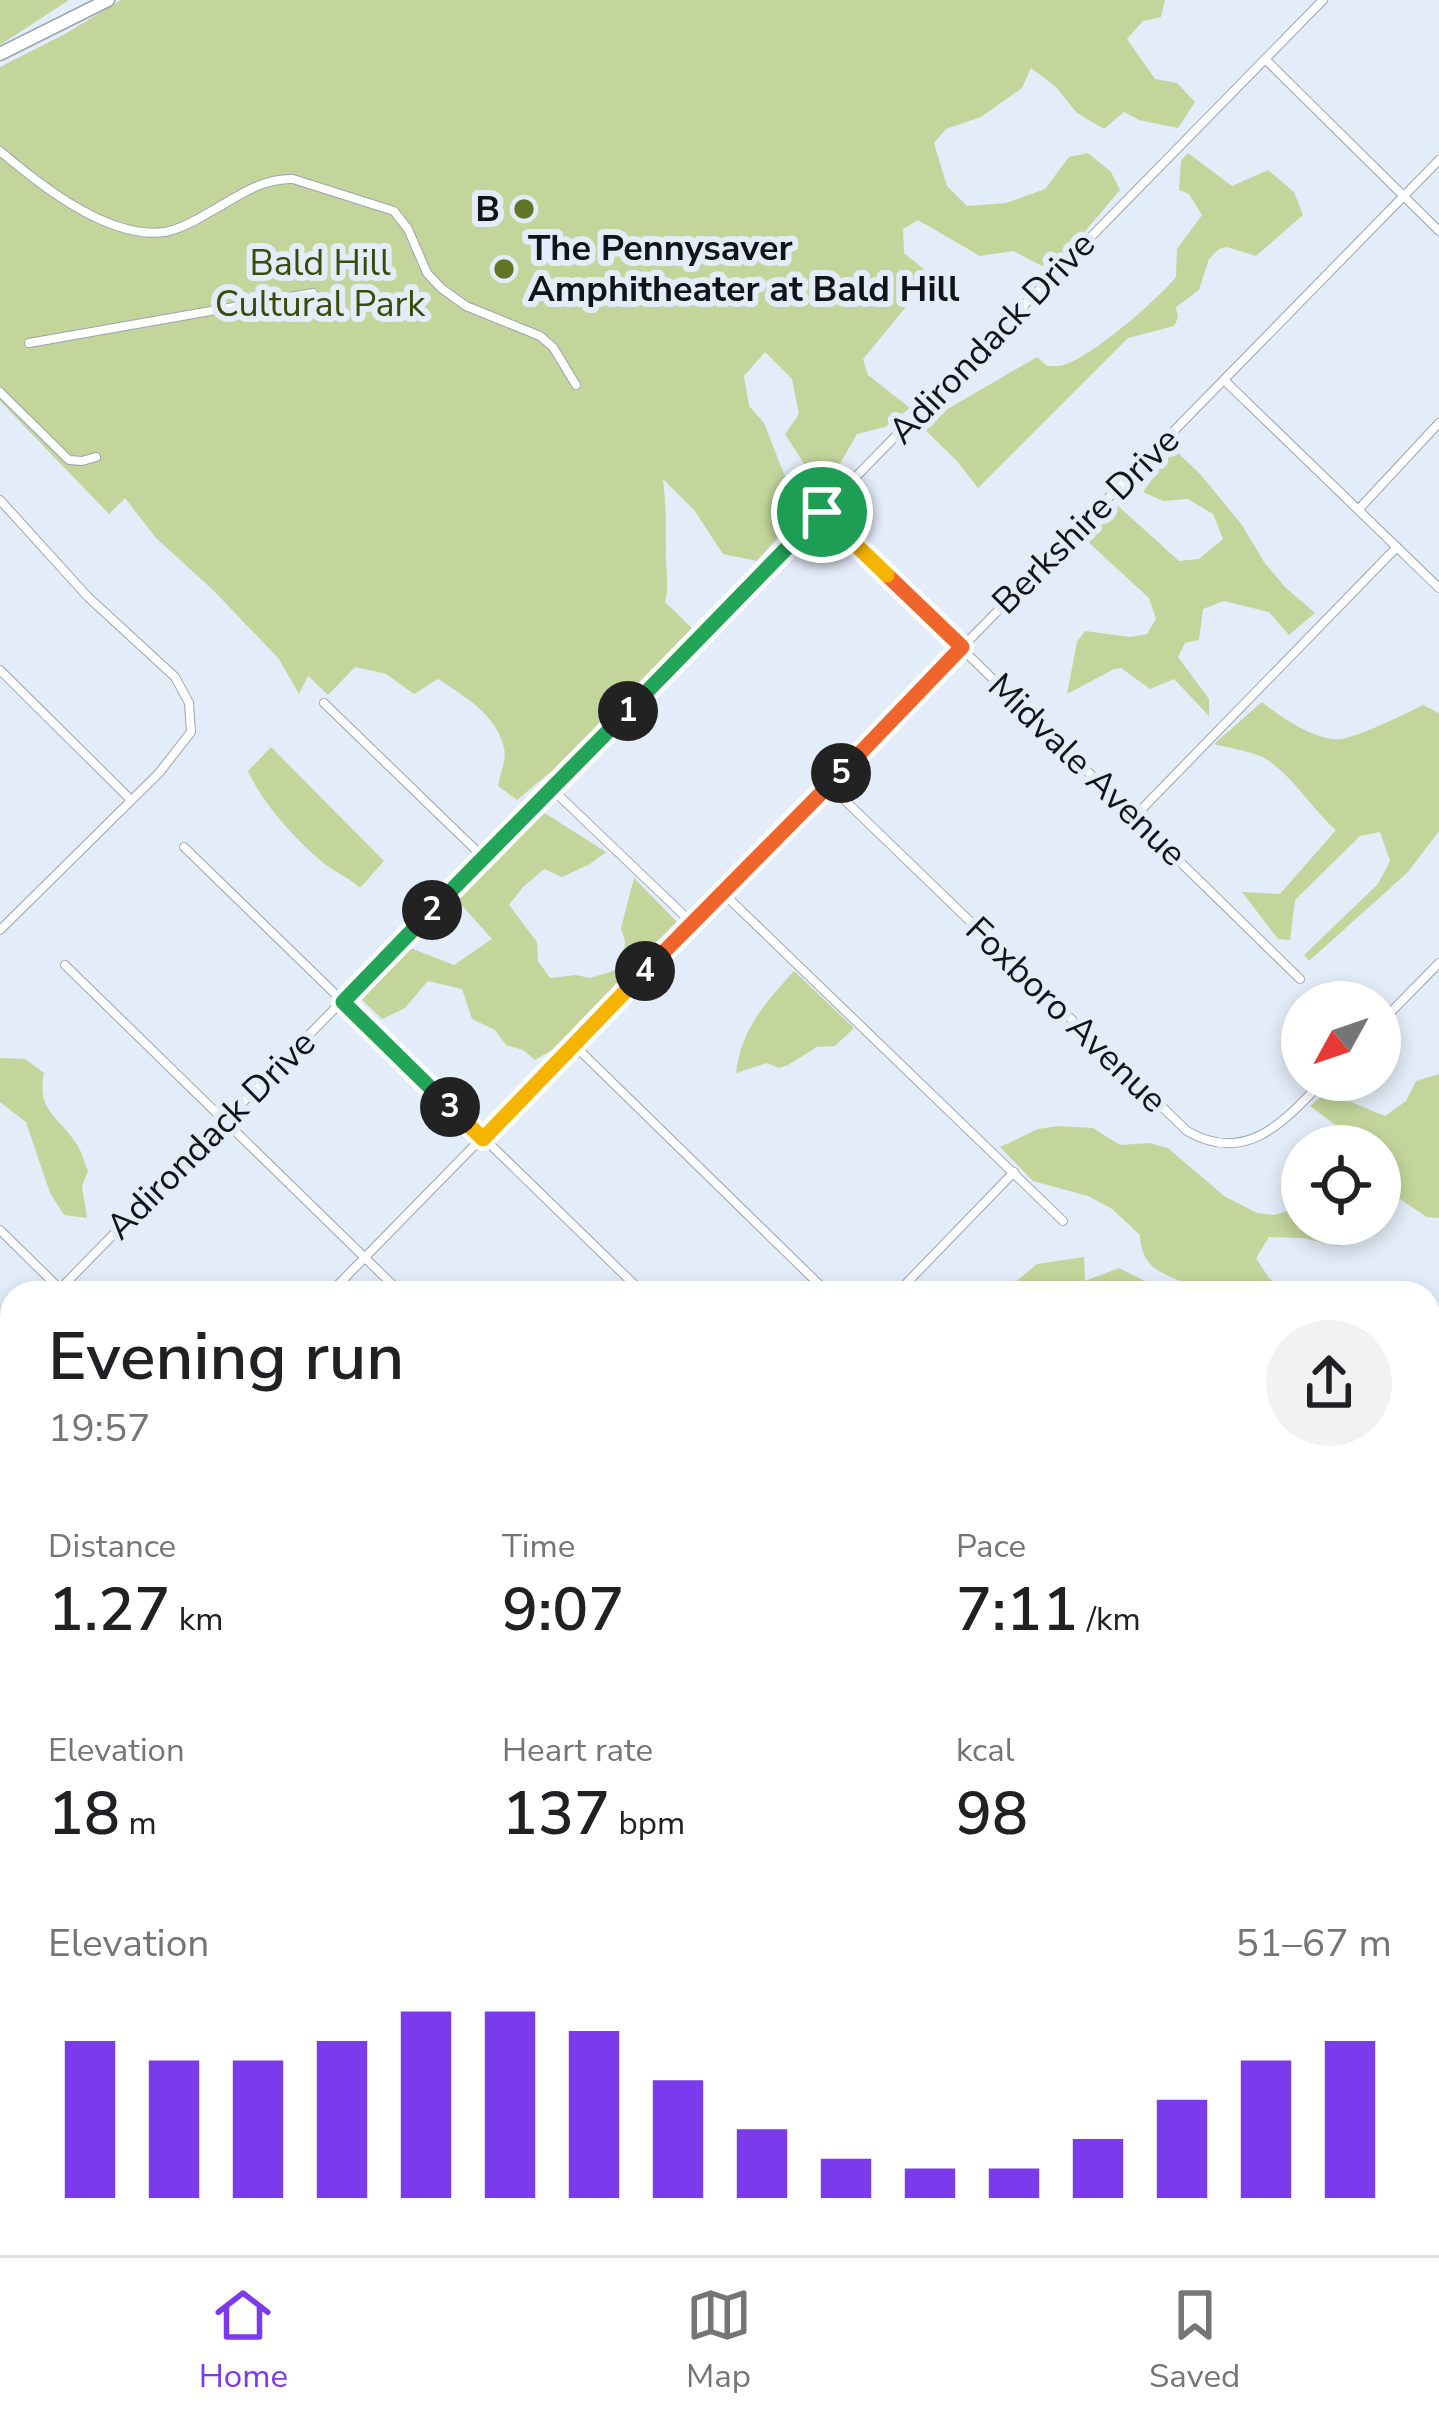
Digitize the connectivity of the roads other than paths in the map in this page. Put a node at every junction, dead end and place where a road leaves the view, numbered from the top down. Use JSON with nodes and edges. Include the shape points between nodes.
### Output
{"nodes":[{"id":1,"x":91,"y":0,"type":"edge"},
{"id":2,"x":108,"y":0,"type":"edge"},
{"id":3,"x":1323,"y":0,"type":"edge"},
{"id":4,"x":59,"y":23,"type":"junction"},
{"id":5,"x":0,"y":54,"type":"edge"},
{"id":6,"x":1265,"y":59,"type":"junction"},
{"id":7,"x":0,"y":151,"type":"edge"},
{"id":8,"x":1439,"y":160,"type":"edge"},
{"id":9,"x":1404,"y":197,"type":"junction"},
{"id":10,"x":1439,"y":231,"type":"edge"},
{"id":11,"x":313,"y":293,"type":"dead end"},
{"id":12,"x":29,"y":343,"type":"dead end"},
{"id":13,"x":1225,"y":381,"type":"junction"},
{"id":14,"x":576,"y":385,"type":"dead end"},
{"id":15,"x":0,"y":392,"type":"edge"},
{"id":16,"x":1439,"y":422,"type":"edge"},
{"id":17,"x":96,"y":457,"type":"dead end"},
{"id":18,"x":0,"y":500,"type":"edge"},
{"id":19,"x":1359,"y":508,"type":"junction"},
{"id":20,"x":822,"y":512,"type":"junction"},
{"id":21,"x":1397,"y":547,"type":"junction"},
{"id":22,"x":1439,"y":587,"type":"edge"},
{"id":23,"x":962,"y":647,"type":"junction"},
{"id":24,"x":0,"y":670,"type":"edge"},
{"id":25,"x":324,"y":703,"type":"dead end"},
{"id":26,"x":829,"y":785,"type":"junction"},
{"id":27,"x":552,"y":789,"type":"junction"},
{"id":28,"x":130,"y":800,"type":"junction"},
{"id":29,"x":1135,"y":816,"type":"junction"},
{"id":30,"x":184,"y":847,"type":"dead end"},
{"id":31,"x":483,"y":856,"type":"junction"},
{"id":32,"x":723,"y":893,"type":"junction"},
{"id":33,"x":692,"y":923,"type":"junction"},
{"id":34,"x":0,"y":930,"type":"edge"},
{"id":35,"x":1439,"y":963,"type":"edge"},
{"id":36,"x":65,"y":965,"type":"dead end"},
{"id":37,"x":1300,"y":979,"type":"dead end"},
{"id":38,"x":343,"y":1002,"type":"junction"},
{"id":39,"x":1401,"y":1002,"type":"edge"},
{"id":40,"x":574,"y":1046,"type":"junction"},
{"id":41,"x":1304,"y":1101,"type":"edge"},
{"id":42,"x":225,"y":1122,"type":"junction"},
{"id":43,"x":483,"y":1139,"type":"junction"},
{"id":44,"x":1014,"y":1172,"type":"junction"},
{"id":45,"x":1063,"y":1221,"type":"dead end"},
{"id":46,"x":0,"y":1230,"type":"edge"},
{"id":47,"x":365,"y":1258,"type":"junction"},
{"id":48,"x":49,"y":1281,"type":"edge"},
{"id":49,"x":71,"y":1281,"type":"edge"},
{"id":50,"x":342,"y":1281,"type":"edge"},
{"id":51,"x":389,"y":1281,"type":"edge"},
{"id":52,"x":631,"y":1281,"type":"edge"},
{"id":53,"x":816,"y":1281,"type":"edge"},
{"id":54,"x":909,"y":1281,"type":"edge"}],
"edges":[{"from":1,"to":4,"type":"street"},
{"from":2,"to":4,"type":"street"},
{"from":3,"to":6,"type":"street","name":"Adirondack Drive"},
{"from":4,"to":5,"type":"street"},
{"from":6,"to":9,"type":"street"},
{"from":6,"to":20,"type":"street","name":"Adirondack Drive"},
{"from":7,"to":14,"type":"street","via":[[68,202],[140,231],[185,226],[277,179],[394,211],[441,288],[540,336]]},
{"from":8,"to":9,"type":"street","name":"Berkshire Drive"},
{"from":9,"to":10,"type":"street"},
{"from":9,"to":13,"type":"street","name":"Berkshire Drive"},
{"from":11,"to":12,"type":"street"},
{"from":13,"to":19,"type":"street"},
{"from":13,"to":23,"type":"street","name":"Berkshire Drive"},
{"from":15,"to":17,"type":"street","via":[[69,460]]},
{"from":16,"to":19,"type":"street"},
{"from":18,"to":28,"type":"street","via":[[175,677],[189,703],[191,732]]},
{"from":19,"to":21,"type":"street"},
{"from":20,"to":23,"type":"street","name":"Midvale Avenue"},
{"from":20,"to":27,"type":"street","name":"Adirondack Drive"},
{"from":21,"to":22,"type":"street"},
{"from":21,"to":29,"type":"street"},
{"from":23,"to":26,"type":"street","name":"Berkshire Drive"},
{"from":23,"to":29,"type":"street","name":"Midvale Avenue"},
{"from":24,"to":28,"type":"street"},
{"from":25,"to":31,"type":"street"},
{"from":26,"to":32,"type":"street","name":"Berkshire Drive"},
{"from":26,"to":41,"type":"street","name":"Foxboro Avenue","via":[[1199,1138],[1228,1144],[1260,1137]]},
{"from":27,"to":31,"type":"street","name":"Adirondack Drive"},
{"from":27,"to":33,"type":"street"},
{"from":28,"to":34,"type":"street"},
{"from":29,"to":37,"type":"street","name":"Midvale Avenue"},
{"from":30,"to":38,"type":"street"},
{"from":31,"to":38,"type":"street","name":"Adirondack Drive"},
{"from":32,"to":33,"type":"street","name":"Berkshire Drive"},
{"from":32,"to":44,"type":"street"},
{"from":33,"to":40,"type":"street","name":"Berkshire Drive"},
{"from":35,"to":39,"type":"street"},
{"from":36,"to":42,"type":"street"},
{"from":38,"to":42,"type":"street","name":"Adirondack Drive"},
{"from":38,"to":43,"type":"street"},
{"from":40,"to":43,"type":"street","name":"Berkshire Drive"},
{"from":40,"to":53,"type":"street"},
{"from":42,"to":47,"type":"street"},
{"from":42,"to":49,"type":"street","name":"Adirondack Drive"},
{"from":43,"to":47,"type":"street","name":"Berkshire Drive"},
{"from":43,"to":52,"type":"street"},
{"from":44,"to":45,"type":"street"},
{"from":44,"to":54,"type":"street"},
{"from":46,"to":48,"type":"street"},
{"from":47,"to":50,"type":"street","name":"Berkshire Drive"},
{"from":47,"to":51,"type":"street"}]}
